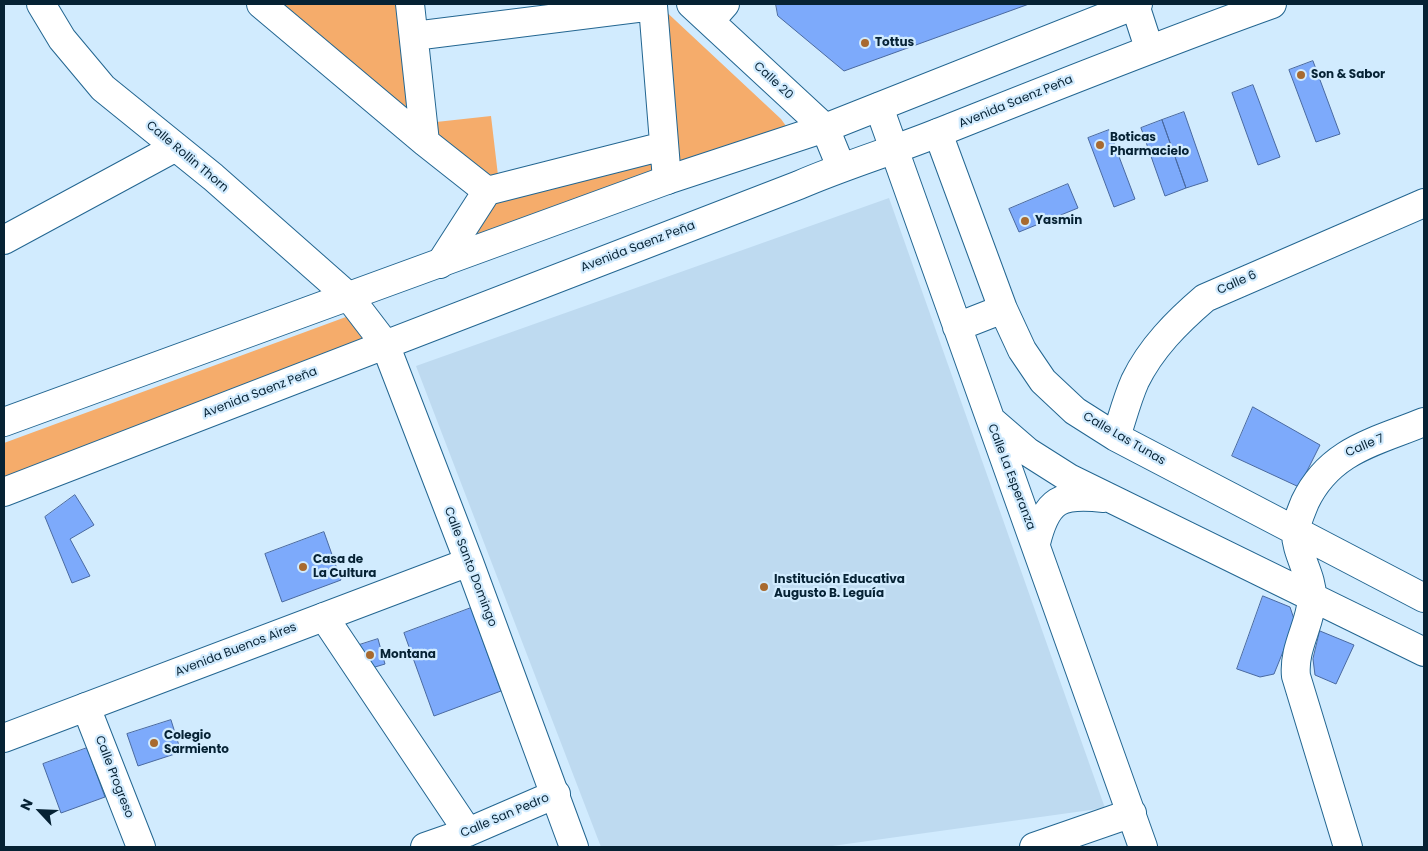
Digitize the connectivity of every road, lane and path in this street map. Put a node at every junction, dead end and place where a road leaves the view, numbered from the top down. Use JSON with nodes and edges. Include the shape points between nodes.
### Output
{"nodes":[{"id":1,"x":41,"y":4,"type":"edge"},
{"id":2,"x":261,"y":4,"type":"edge"},
{"id":3,"x":410,"y":4,"type":"edge"},
{"id":4,"x":1136,"y":4,"type":"edge"},
{"id":5,"x":1272,"y":4,"type":"edge"},
{"id":6,"x":709,"y":10,"type":"edge"},
{"id":7,"x":414,"y":36,"type":"junction"},
{"id":8,"x":1148,"y":48,"type":"junction"},
{"id":9,"x":879,"y":107,"type":"junction"},
{"id":10,"x":825,"y":128,"type":"junction"},
{"id":11,"x":938,"y":133,"type":"junction"},
{"id":12,"x":425,"y":142,"type":"junction"},
{"id":13,"x":664,"y":146,"type":"junction"},
{"id":14,"x":176,"y":147,"type":"junction"},
{"id":15,"x":894,"y":149,"type":"junction"},
{"id":16,"x":841,"y":167,"type":"junction"},
{"id":17,"x":667,"y":180,"type":"junction"},
{"id":18,"x":487,"y":191,"type":"junction"},
{"id":19,"x":1424,"y":203,"type":"edge"},
{"id":20,"x":4,"y":240,"type":"edge"},
{"id":21,"x":440,"y":264,"type":"junction"},
{"id":22,"x":349,"y":297,"type":"junction"},
{"id":23,"x":1003,"y":309,"type":"junction"},
{"id":24,"x":956,"y":327,"type":"junction"},
{"id":25,"x":385,"y":344,"type":"junction"},
{"id":26,"x":988,"y":417,"type":"junction"},
{"id":27,"x":4,"y":422,"type":"edge"},
{"id":28,"x":1424,"y":422,"type":"edge"},
{"id":29,"x":1116,"y":437,"type":"junction"},
{"id":30,"x":4,"y":492,"type":"edge"},
{"id":31,"x":1115,"y":500,"type":"junction"},
{"id":32,"x":1296,"y":531,"type":"junction"},
{"id":33,"x":1036,"y":543,"type":"junction"},
{"id":34,"x":469,"y":562,"type":"junction"},
{"id":35,"x":1312,"y":597,"type":"junction"},
{"id":36,"x":1424,"y":598,"type":"edge"},
{"id":37,"x":324,"y":617,"type":"junction"},
{"id":38,"x":1424,"y":652,"type":"edge"},
{"id":39,"x":86,"y":707,"type":"junction"},
{"id":40,"x":4,"y":738,"type":"edge"},
{"id":41,"x":556,"y":794,"type":"junction"},
{"id":42,"x":1132,"y":813,"type":"junction"},
{"id":43,"x":468,"y":832,"type":"junction"},
{"id":44,"x":1351,"y":845,"type":"edge"},
{"id":45,"x":141,"y":847,"type":"edge"},
{"id":46,"x":425,"y":847,"type":"edge"},
{"id":47,"x":574,"y":847,"type":"edge"},
{"id":48,"x":1034,"y":847,"type":"edge"},
{"id":49,"x":1143,"y":847,"type":"edge"}],
"edges":[{"from":1,"to":14,"type":"street","name":"Calle Rollin Thorn","via":[[62,39],[103,88]]},
{"from":2,"to":12,"type":"street"},
{"from":3,"to":7,"type":"street"},
{"from":4,"to":8,"type":"street"},
{"from":4,"to":9,"type":"street"},
{"from":5,"to":8,"type":"street","name":"Avenida Saenz Peña"},
{"from":6,"to":10,"type":"street","name":"Calle 20"},
{"from":7,"to":12,"type":"street"},
{"from":7,"to":13,"type":"street","via":[[652,6]]},
{"from":8,"to":11,"type":"street","name":"Avenida Saenz Peña"},
{"from":9,"to":10,"type":"street"},
{"from":9,"to":15,"type":"street","name":"Calle La Esperanza"},
{"from":10,"to":16,"type":"street","name":"Calle 20"},
{"from":10,"to":17,"type":"street"},
{"from":11,"to":15,"type":"street","name":"Avenida Saenz Peña"},
{"from":11,"to":23,"type":"street","name":"Calle Las Tunas"},
{"from":12,"to":18,"type":"street"},
{"from":13,"to":17,"type":"street"},
{"from":13,"to":18,"type":"street"},
{"from":14,"to":20,"type":"street"},
{"from":14,"to":22,"type":"street","name":"Calle Rollin Thorn"},
{"from":15,"to":16,"type":"street","name":"Avenida Saenz Peña"},
{"from":15,"to":24,"type":"street","name":"Calle La Esperanza"},
{"from":16,"to":25,"type":"street","name":"Avenida Saenz Peña"},
{"from":17,"to":21,"type":"street"},
{"from":18,"to":21,"type":"street"},
{"from":19,"to":29,"type":"street","name":"Calle 6","via":[[1205,298],[1176,323],[1135,381]]},
{"from":21,"to":22,"type":"street"},
{"from":22,"to":25,"type":"street","name":"Calle Santo Domingo"},
{"from":22,"to":27,"type":"street"},
{"from":23,"to":24,"type":"street"},
{"from":23,"to":29,"type":"street","name":"Calle Las Tunas","via":[[1022,350],[1043,381],[1075,411]]},
{"from":24,"to":26,"type":"street","name":"Calle La Esperanza"},
{"from":25,"to":30,"type":"street","name":"Avenida Saenz Peña"},
{"from":25,"to":34,"type":"street","name":"Calle Santo Domingo"},
{"from":26,"to":31,"type":"street","via":[[1028,452]]},
{"from":26,"to":33,"type":"street","name":"Calle La Esperanza"},
{"from":28,"to":32,"type":"street","name":"Calle 7","via":[[1341,457],[1330,466],[1312,488]]},
{"from":29,"to":32,"type":"street","name":"Calle Las Tunas"},
{"from":31,"to":33,"type":"street","via":[[1069,497],[1052,505],[1042,518]]},
{"from":31,"to":35,"type":"street"},
{"from":32,"to":35,"type":"street"},
{"from":32,"to":36,"type":"street","name":"Calle Las Tunas"},
{"from":33,"to":42,"type":"street","name":"Calle La Esperanza"},
{"from":34,"to":37,"type":"street","name":"Avenida Buenos Aires"},
{"from":34,"to":41,"type":"street","name":"Calle Santo Domingo"},
{"from":35,"to":38,"type":"street"},
{"from":35,"to":44,"type":"street","via":[[1295,664],[1296,676]]},
{"from":37,"to":39,"type":"street","name":"Avenida Buenos Aires"},
{"from":37,"to":43,"type":"street"},
{"from":39,"to":40,"type":"street","name":"Avenida Buenos Aires"},
{"from":39,"to":45,"type":"street","name":"Calle Progreso"},
{"from":41,"to":43,"type":"street","name":"Calle San Pedro"},
{"from":41,"to":47,"type":"street","name":"Calle Santo Domingo"},
{"from":42,"to":48,"type":"street"},
{"from":42,"to":49,"type":"street","name":"Calle La Esperanza"},
{"from":43,"to":46,"type":"street","name":"Calle San Pedro"}]}
